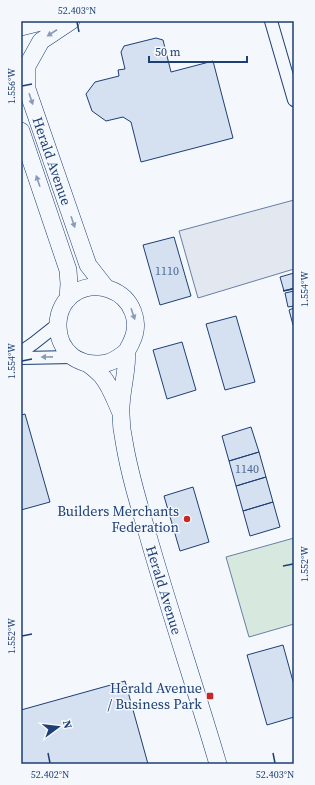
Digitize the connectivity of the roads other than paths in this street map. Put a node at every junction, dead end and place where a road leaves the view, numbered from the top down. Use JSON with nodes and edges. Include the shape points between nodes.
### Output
{"nodes":[{"id":1,"x":45,"y":21,"type":"edge"},
{"id":2,"x":71,"y":21,"type":"edge"},
{"id":3,"x":271,"y":21,"type":"edge"},
{"id":4,"x":21,"y":27,"type":"edge"},
{"id":5,"x":288,"y":59,"type":"edge"},
{"id":6,"x":294,"y":100,"type":"edge"},
{"id":7,"x":21,"y":131,"type":"edge"},
{"id":8,"x":106,"y":288,"type":"junction"},
{"id":9,"x":68,"y":299,"type":"junction"},
{"id":10,"x":58,"y":324,"type":"junction"},
{"id":11,"x":127,"y":351,"type":"junction"},
{"id":12,"x":21,"y":352,"type":"edge"},
{"id":13,"x":21,"y":358,"type":"edge"},
{"id":14,"x":79,"y":360,"type":"junction"},
{"id":15,"x":121,"y":413,"type":"junction"},
{"id":16,"x":218,"y":764,"type":"edge"}],
"edges":[{"from":1,"to":4,"type":"main road"},
{"from":2,"to":8,"type":"main road","name":"Herald Avenue","one_way":true,"via":[[41,41],[28,66],[27,89],[88,265]]},
{"from":3,"to":5,"type":"street"},
{"from":5,"to":6,"type":"street"},
{"from":9,"to":7,"type":"main road","name":"Herald Avenue","one_way":true,"via":[[68,270]]},
{"from":8,"to":9,"type":"main road","name":"Herald Avenue","via":[[86,288]]},
{"from":8,"to":11,"type":"main road","name":"Herald Avenue","one_way":true,"via":[[118,293],[128,302],[133,313],[135,335]]},
{"from":9,"to":10,"type":"main road","name":"Herald Avenue","via":[[60,310]]},
{"from":10,"to":12,"type":"street"},
{"from":10,"to":14,"type":"main road","name":"Herald Avenue","via":[[61,342],[66,350]]},
{"from":11,"to":14,"type":"main road","via":[[108,363],[97,365]]},
{"from":11,"to":15,"type":"main road","name":"Herald Avenue"},
{"from":14,"to":13,"type":"street","one_way":true},
{"from":14,"to":15,"type":"main road","name":"Herald Avenue","via":[[103,377],[111,388]]},
{"from":15,"to":16,"type":"main road","name":"Herald Avenue","via":[[134,486]]}]}
